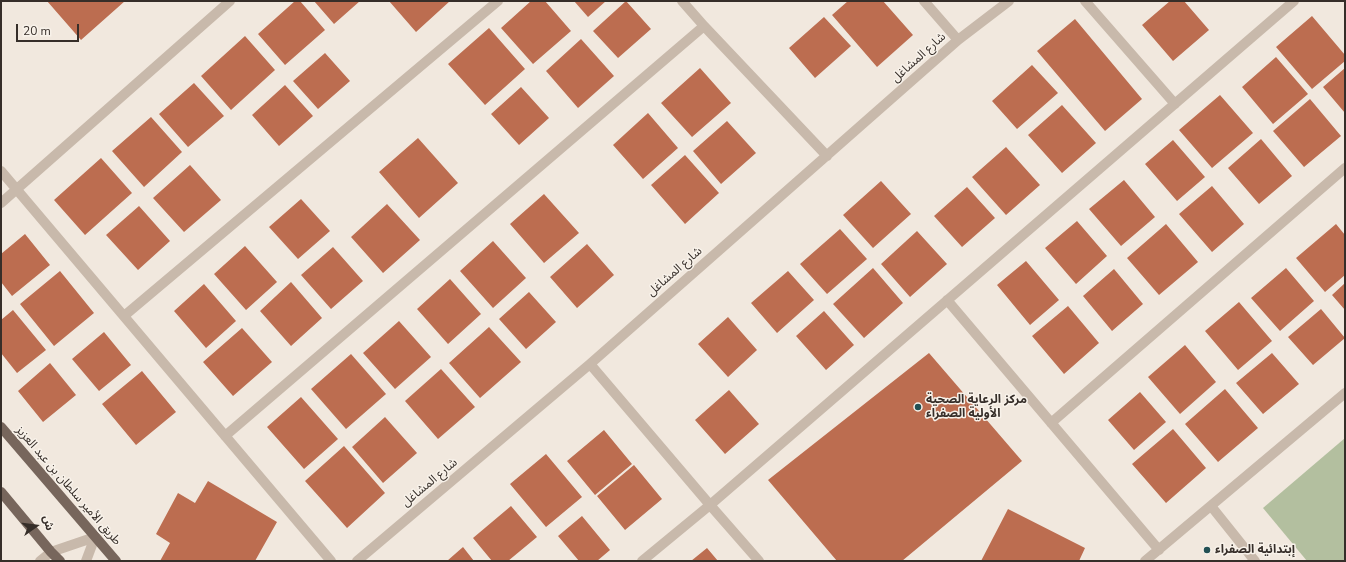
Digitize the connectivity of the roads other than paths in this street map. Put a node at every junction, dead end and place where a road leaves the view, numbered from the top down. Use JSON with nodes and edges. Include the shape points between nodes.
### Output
{"nodes":[{"id":1,"x":230,"y":1,"type":"edge"},
{"id":2,"x":498,"y":1,"type":"edge"},
{"id":3,"x":682,"y":1,"type":"edge"},
{"id":4,"x":924,"y":1,"type":"edge"},
{"id":5,"x":1009,"y":1,"type":"edge"},
{"id":6,"x":1085,"y":1,"type":"edge"},
{"id":7,"x":1294,"y":1,"type":"edge"},
{"id":8,"x":704,"y":26,"type":"junction"},
{"id":9,"x":958,"y":40,"type":"junction"},
{"id":10,"x":1175,"y":104,"type":"junction"},
{"id":11,"x":827,"y":156,"type":"junction"},
{"id":12,"x":1345,"y":168,"type":"edge"},
{"id":13,"x":1,"y":171,"type":"edge"},
{"id":14,"x":17,"y":190,"type":"junction"},
{"id":15,"x":1,"y":203,"type":"edge"},
{"id":16,"x":947,"y":300,"type":"junction"},
{"id":17,"x":124,"y":316,"type":"junction"},
{"id":18,"x":590,"y":364,"type":"junction"},
{"id":19,"x":1345,"y":393,"type":"edge"},
{"id":20,"x":1051,"y":423,"type":"junction"},
{"id":21,"x":1,"y":427,"type":"edge"},
{"id":22,"x":225,"y":436,"type":"junction"},
{"id":23,"x":1,"y":492,"type":"edge"},
{"id":24,"x":710,"y":505,"type":"junction"},
{"id":25,"x":1211,"y":506,"type":"junction"},
{"id":26,"x":95,"y":537,"type":"junction"},
{"id":27,"x":1158,"y":550,"type":"junction"},
{"id":28,"x":51,"y":552,"type":"junction"},
{"id":29,"x":40,"y":561,"type":"edge"},
{"id":30,"x":60,"y":561,"type":"edge"},
{"id":31,"x":86,"y":561,"type":"edge"},
{"id":32,"x":116,"y":561,"type":"edge"},
{"id":33,"x":331,"y":561,"type":"edge"},
{"id":34,"x":357,"y":561,"type":"edge"},
{"id":35,"x":642,"y":561,"type":"edge"},
{"id":36,"x":759,"y":561,"type":"edge"},
{"id":37,"x":1146,"y":561,"type":"edge"},
{"id":38,"x":1255,"y":561,"type":"edge"}],
"edges":[{"from":1,"to":14,"type":"street"},
{"from":2,"to":17,"type":"street"},
{"from":3,"to":8,"type":"street"},
{"from":4,"to":9,"type":"street"},
{"from":5,"to":9,"type":"street","name":"شارع المشاغل"},
{"from":6,"to":10,"type":"street"},
{"from":7,"to":10,"type":"street"},
{"from":8,"to":11,"type":"street"},
{"from":8,"to":22,"type":"street"},
{"from":9,"to":11,"type":"street","name":"شارع المشاغل"},
{"from":10,"to":16,"type":"street"},
{"from":11,"to":18,"type":"street","name":"شارع المشاغل"},
{"from":12,"to":20,"type":"street"},
{"from":13,"to":14,"type":"street"},
{"from":14,"to":15,"type":"street"},
{"from":14,"to":17,"type":"street"},
{"from":16,"to":20,"type":"street"},
{"from":16,"to":24,"type":"street"},
{"from":17,"to":22,"type":"street"},
{"from":18,"to":24,"type":"street"},
{"from":18,"to":34,"type":"street","name":"شارع المشاغل"},
{"from":19,"to":25,"type":"street"},
{"from":20,"to":27,"type":"street"},
{"from":21,"to":26,"type":"main road","name":"طريق الأمير سلطان بن عبد العزيز"},
{"from":22,"to":33,"type":"street"},
{"from":23,"to":28,"type":"main road"},
{"from":24,"to":35,"type":"street"},
{"from":24,"to":36,"type":"street"},
{"from":25,"to":27,"type":"street"},
{"from":25,"to":38,"type":"street"},
{"from":26,"to":28,"type":"street"},
{"from":26,"to":31,"type":"street"},
{"from":26,"to":32,"type":"main road","name":"طريق الأمير سلطان بن عبد العزيز"},
{"from":27,"to":37,"type":"street"},
{"from":28,"to":29,"type":"street"},
{"from":28,"to":30,"type":"main road"}]}
